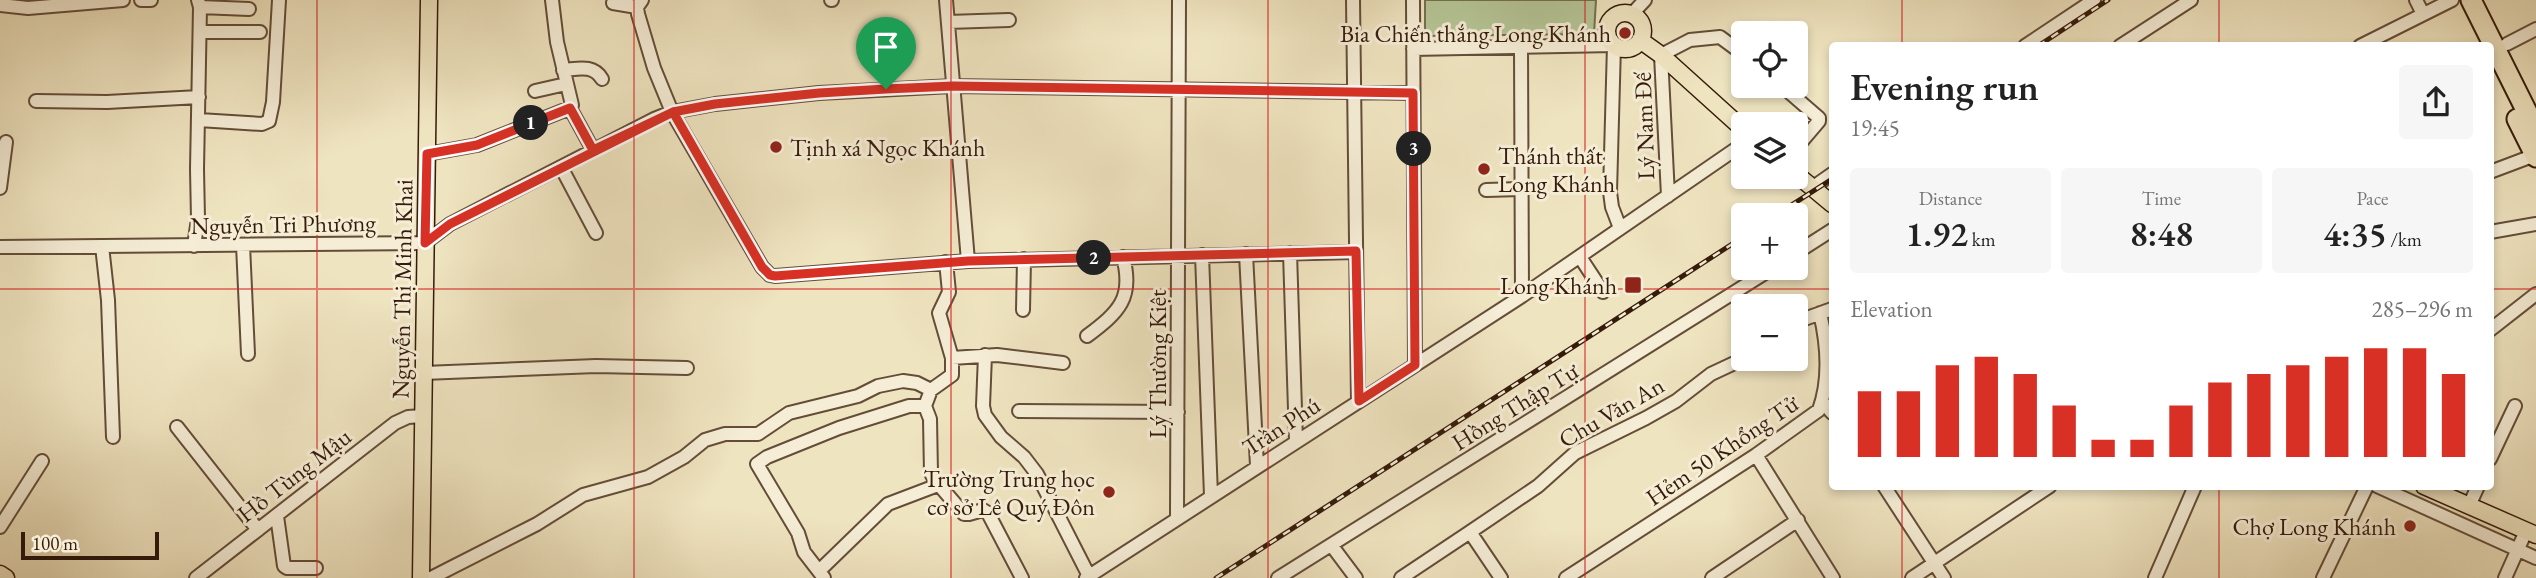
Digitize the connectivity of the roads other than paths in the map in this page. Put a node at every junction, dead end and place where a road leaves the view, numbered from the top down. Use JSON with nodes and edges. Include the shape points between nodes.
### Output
{"nodes":[{"id":1,"x":123,"y":0,"type":"edge"},
{"id":2,"x":141,"y":0,"type":"edge"},
{"id":3,"x":151,"y":0,"type":"edge"},
{"id":4,"x":279,"y":0,"type":"edge"},
{"id":5,"x":429,"y":0,"type":"edge"},
{"id":6,"x":552,"y":0,"type":"edge"},
{"id":7,"x":946,"y":0,"type":"edge"},
{"id":8,"x":1180,"y":0,"type":"edge"},
{"id":9,"x":1353,"y":0,"type":"edge"},
{"id":10,"x":1413,"y":0,"type":"edge"},
{"id":11,"x":1645,"y":0,"type":"edge"},
{"id":12,"x":2094,"y":0,"type":"edge"},
{"id":13,"x":2191,"y":0,"type":"edge"},
{"id":14,"x":2416,"y":0,"type":"edge"},
{"id":15,"x":2452,"y":0,"type":"edge"},
{"id":16,"x":2458,"y":0,"type":"edge"},
{"id":17,"x":2471,"y":0,"type":"edge"},
{"id":18,"x":2485,"y":0,"type":"edge"},
{"id":19,"x":199,"y":3,"type":"edge"},
{"id":20,"x":613,"y":3,"type":"dead end"},
{"id":21,"x":218,"y":4,"type":"edge"},
{"id":22,"x":639,"y":4,"type":"edge"},
{"id":23,"x":0,"y":5,"type":"edge"},
{"id":24,"x":249,"y":9,"type":"dead end"},
{"id":25,"x":1624,"y":10,"type":"edge"},
{"id":26,"x":2423,"y":14,"type":"junction"},
{"id":27,"x":1009,"y":20,"type":"dead end"},
{"id":28,"x":948,"y":22,"type":"junction"},
{"id":29,"x":2536,"y":29,"type":"edge"},
{"id":30,"x":200,"y":32,"type":"junction"},
{"id":31,"x":260,"y":32,"type":"dead end"},
{"id":32,"x":1640,"y":40,"type":"junction"},
{"id":33,"x":2031,"y":42,"type":"edge"},
{"id":34,"x":2126,"y":42,"type":"edge"},
{"id":35,"x":2368,"y":42,"type":"edge"},
{"id":36,"x":2479,"y":42,"type":"edge"},
{"id":37,"x":2492,"y":42,"type":"edge"},
{"id":38,"x":2507,"y":44,"type":"junction"},
{"id":39,"x":1614,"y":45,"type":"junction"},
{"id":40,"x":1731,"y":45,"type":"edge"},
{"id":41,"x":2494,"y":46,"type":"edge"},
{"id":42,"x":1521,"y":47,"type":"junction"},
{"id":43,"x":1413,"y":49,"type":"junction"},
{"id":44,"x":1661,"y":55,"type":"junction"},
{"id":45,"x":563,"y":70,"type":"junction"},
{"id":46,"x":2494,"y":72,"type":"edge"},
{"id":47,"x":601,"y":79,"type":"dead end"},
{"id":48,"x":566,"y":83,"type":"junction"},
{"id":49,"x":953,"y":86,"type":"junction"},
{"id":50,"x":1180,"y":90,"type":"junction"},
{"id":51,"x":535,"y":91,"type":"dead end"},
{"id":52,"x":1354,"y":92,"type":"junction"},
{"id":53,"x":1413,"y":93,"type":"junction"},
{"id":54,"x":200,"y":97,"type":"junction"},
{"id":55,"x":1796,"y":98,"type":"edge"},
{"id":56,"x":37,"y":101,"type":"dead end"},
{"id":57,"x":2536,"y":102,"type":"edge"},
{"id":58,"x":570,"y":108,"type":"junction"},
{"id":59,"x":673,"y":112,"type":"junction"},
{"id":60,"x":1731,"y":118,"type":"edge"},
{"id":61,"x":200,"y":120,"type":"junction"},
{"id":62,"x":2536,"y":130,"type":"edge"},
{"id":63,"x":1808,"y":134,"type":"edge"},
{"id":64,"x":6,"y":142,"type":"dead end"},
{"id":65,"x":593,"y":150,"type":"junction"},
{"id":66,"x":1731,"y":152,"type":"edge"},
{"id":67,"x":427,"y":154,"type":"junction"},
{"id":68,"x":2535,"y":156,"type":"edge"},
{"id":69,"x":561,"y":167,"type":"junction"},
{"id":70,"x":2494,"y":171,"type":"edge"},
{"id":71,"x":1829,"y":176,"type":"edge"},
{"id":72,"x":1808,"y":184,"type":"edge"},
{"id":73,"x":0,"y":188,"type":"edge"},
{"id":74,"x":1812,"y":188,"type":"junction"},
{"id":75,"x":1521,"y":189,"type":"junction"},
{"id":76,"x":1486,"y":190,"type":"dead end"},
{"id":77,"x":1668,"y":196,"type":"junction"},
{"id":78,"x":1829,"y":202,"type":"edge"},
{"id":79,"x":2536,"y":224,"type":"edge"},
{"id":80,"x":1620,"y":228,"type":"junction"},
{"id":81,"x":2494,"y":231,"type":"edge"},
{"id":82,"x":1829,"y":232,"type":"edge"},
{"id":83,"x":596,"y":233,"type":"dead end"},
{"id":84,"x":425,"y":243,"type":"junction"},
{"id":85,"x":243,"y":245,"type":"junction"},
{"id":86,"x":1808,"y":245,"type":"edge"},
{"id":87,"x":102,"y":246,"type":"junction"},
{"id":88,"x":194,"y":246,"type":"junction"},
{"id":89,"x":0,"y":247,"type":"edge"},
{"id":90,"x":1356,"y":251,"type":"junction"},
{"id":91,"x":1290,"y":253,"type":"junction"},
{"id":92,"x":1246,"y":254,"type":"junction"},
{"id":93,"x":1202,"y":255,"type":"junction"},
{"id":94,"x":1179,"y":256,"type":"junction"},
{"id":95,"x":1123,"y":257,"type":"junction"},
{"id":96,"x":1580,"y":257,"type":"junction"},
{"id":97,"x":1024,"y":259,"type":"junction"},
{"id":98,"x":968,"y":261,"type":"junction"},
{"id":99,"x":946,"y":262,"type":"junction"},
{"id":100,"x":1754,"y":280,"type":"edge"},
{"id":101,"x":1603,"y":292,"type":"dead end"},
{"id":102,"x":2536,"y":294,"type":"edge"},
{"id":103,"x":1521,"y":296,"type":"junction"},
{"id":104,"x":1023,"y":310,"type":"dead end"},
{"id":105,"x":1826,"y":311,"type":"edge"},
{"id":106,"x":1808,"y":318,"type":"edge"},
{"id":107,"x":2494,"y":327,"type":"edge"},
{"id":108,"x":1087,"y":336,"type":"dead end"},
{"id":109,"x":248,"y":354,"type":"dead end"},
{"id":110,"x":985,"y":355,"type":"junction"},
{"id":111,"x":951,"y":358,"type":"junction"},
{"id":112,"x":1063,"y":363,"type":"dead end"},
{"id":113,"x":1415,"y":365,"type":"junction"},
{"id":114,"x":1731,"y":365,"type":"edge"},
{"id":115,"x":687,"y":368,"type":"dead end"},
{"id":116,"x":424,"y":373,"type":"junction"},
{"id":117,"x":931,"y":390,"type":"junction"},
{"id":118,"x":1359,"y":401,"type":"junction"},
{"id":119,"x":1822,"y":401,"type":"junction"},
{"id":120,"x":925,"y":406,"type":"junction"},
{"id":121,"x":2515,"y":406,"type":"dead end"},
{"id":122,"x":1829,"y":410,"type":"edge"},
{"id":123,"x":1019,"y":411,"type":"dead end"},
{"id":124,"x":1178,"y":412,"type":"junction"},
{"id":125,"x":424,"y":416,"type":"junction"},
{"id":126,"x":177,"y":427,"type":"dead end"},
{"id":127,"x":758,"y":434,"type":"junction"},
{"id":128,"x":113,"y":437,"type":"dead end"},
{"id":129,"x":1296,"y":441,"type":"junction"},
{"id":130,"x":2494,"y":451,"type":"edge"},
{"id":131,"x":1756,"y":455,"type":"junction"},
{"id":132,"x":766,"y":457,"type":"junction"},
{"id":133,"x":42,"y":461,"type":"dead end"},
{"id":134,"x":1257,"y":466,"type":"junction"},
{"id":135,"x":938,"y":485,"type":"junction"},
{"id":136,"x":1887,"y":490,"type":"edge"},
{"id":137,"x":2044,"y":490,"type":"edge"},
{"id":138,"x":2193,"y":490,"type":"edge"},
{"id":139,"x":2365,"y":490,"type":"edge"},
{"id":140,"x":2386,"y":490,"type":"edge"},
{"id":141,"x":2433,"y":490,"type":"edge"},
{"id":142,"x":2476,"y":490,"type":"edge"},
{"id":143,"x":1211,"y":496,"type":"junction"},
{"id":144,"x":2469,"y":506,"type":"junction"},
{"id":145,"x":277,"y":516,"type":"junction"},
{"id":146,"x":1177,"y":518,"type":"junction"},
{"id":147,"x":1798,"y":520,"type":"junction"},
{"id":148,"x":0,"y":527,"type":"edge"},
{"id":149,"x":258,"y":530,"type":"junction"},
{"id":150,"x":1471,"y":532,"type":"junction"},
{"id":151,"x":2531,"y":533,"type":"edge"},
{"id":152,"x":1332,"y":546,"type":"junction"},
{"id":153,"x":2517,"y":550,"type":"junction"},
{"id":154,"x":2536,"y":558,"type":"edge"},
{"id":155,"x":1935,"y":563,"type":"junction"},
{"id":156,"x":316,"y":568,"type":"dead end"},
{"id":157,"x":0,"y":574,"type":"edge"},
{"id":158,"x":822,"y":575,"type":"edge"},
{"id":159,"x":1087,"y":577,"type":"edge"},
{"id":160,"x":6,"y":578,"type":"edge"},
{"id":161,"x":196,"y":578,"type":"edge"},
{"id":162,"x":421,"y":578,"type":"edge"},
{"id":163,"x":430,"y":578,"type":"edge"},
{"id":164,"x":1022,"y":578,"type":"edge"},
{"id":165,"x":1278,"y":578,"type":"edge"},
{"id":166,"x":1356,"y":578,"type":"edge"},
{"id":167,"x":1401,"y":578,"type":"edge"},
{"id":168,"x":1501,"y":578,"type":"edge"},
{"id":169,"x":1566,"y":578,"type":"edge"},
{"id":170,"x":1712,"y":578,"type":"edge"},
{"id":171,"x":1833,"y":578,"type":"edge"},
{"id":172,"x":1912,"y":578,"type":"edge"},
{"id":173,"x":1944,"y":578,"type":"edge"},
{"id":174,"x":2155,"y":578,"type":"edge"},
{"id":175,"x":2323,"y":578,"type":"edge"},
{"id":176,"x":2505,"y":578,"type":"edge"}],
"edges":[{"from":1,"to":23,"type":"street","via":[[29,8]]},
{"from":2,"to":3,"type":"street"},
{"from":4,"to":61,"type":"street","via":[[269,121]]},
{"from":5,"to":67,"type":"main road","name":"Nguyễn Thị Minh Khai"},
{"from":6,"to":45,"type":"street"},
{"from":7,"to":28,"type":"street"},
{"from":8,"to":50,"type":"street","name":"Lý Thường Kiệt"},
{"from":9,"to":52,"type":"street"},
{"from":10,"to":43,"type":"street"},
{"from":11,"to":25,"type":"street"},
{"from":12,"to":33,"type":"street"},
{"from":13,"to":34,"type":"street"},
{"from":14,"to":26,"type":"street"},
{"from":15,"to":26,"type":"street"},
{"from":16,"to":36,"type":"highway"},
{"from":17,"to":37,"type":"highway"},
{"from":18,"to":38,"type":"highway"},
{"from":19,"to":21,"type":"street"},
{"from":19,"to":30,"type":"street"},
{"from":20,"to":22,"type":"street"},
{"from":21,"to":24,"type":"street"},
{"from":22,"to":59,"type":"street","via":[[654,68]]},
{"from":25,"to":32,"type":"main road","via":[[1641,24]]},
{"from":25,"to":39,"type":"main road","via":[[1608,29]]},
{"from":26,"to":35,"type":"street"},
{"from":27,"to":28,"type":"street"},
{"from":28,"to":49,"type":"street"},
{"from":29,"to":38,"type":"street"},
{"from":30,"to":31,"type":"street"},
{"from":30,"to":54,"type":"street"},
{"from":32,"to":39,"type":"main road","via":[[1629,48]]},
{"from":32,"to":44,"type":"main road"},
{"from":38,"to":57,"type":"highway"},
{"from":39,"to":42,"type":"street"},
{"from":39,"to":80,"type":"street","via":[[1610,192]]},
{"from":40,"to":44,"type":"street","via":[[1720,37],[1690,40]]},
{"from":41,"to":62,"type":"highway"},
{"from":42,"to":43,"type":"street"},
{"from":42,"to":75,"type":"street"},
{"from":43,"to":53,"type":"street"},
{"from":44,"to":60,"type":"main road"},
{"from":44,"to":77,"type":"street","name":"Lý Nam Đế"},
{"from":45,"to":47,"type":"street","via":[[590,68]]},
{"from":45,"to":48,"type":"street"},
{"from":46,"to":68,"type":"highway"},
{"from":48,"to":51,"type":"street"},
{"from":48,"to":58,"type":"street"},
{"from":49,"to":50,"type":"street"},
{"from":49,"to":59,"type":"street","via":[[819,93]]},
{"from":49,"to":98,"type":"street"},
{"from":50,"to":52,"type":"street"},
{"from":50,"to":94,"type":"street","name":"Lý Thường Kiệt"},
{"from":52,"to":53,"type":"street"},
{"from":52,"to":90,"type":"street"},
{"from":53,"to":113,"type":"street"},
{"from":54,"to":56,"type":"street"},
{"from":54,"to":61,"type":"street"},
{"from":55,"to":63,"type":"street","via":[[1819,117]]},
{"from":58,"to":65,"type":"street"},
{"from":58,"to":67,"type":"street","via":[[477,145]]},
{"from":59,"to":65,"type":"street"},
{"from":59,"to":99,"type":"street","via":[[770,275]]},
{"from":61,"to":88,"type":"street"},
{"from":64,"to":73,"type":"street"},
{"from":65,"to":69,"type":"street"},
{"from":66,"to":77,"type":"street","name":"Trần Phú"},
{"from":67,"to":84,"type":"main road","name":"Nguyễn Thị Minh Khai"},
{"from":68,"to":70,"type":"street"},
{"from":69,"to":83,"type":"street"},
{"from":69,"to":84,"type":"street","via":[[450,224]]},
{"from":71,"to":74,"type":"street"},
{"from":72,"to":74,"type":"main road"},
{"from":74,"to":78,"type":"main road"},
{"from":75,"to":76,"type":"street"},
{"from":75,"to":103,"type":"street"},
{"from":77,"to":80,"type":"street","name":"Trần Phú"},
{"from":79,"to":81,"type":"street"},
{"from":80,"to":96,"type":"street","name":"Trần Phú"},
{"from":82,"to":86,"type":"street"},
{"from":84,"to":85,"type":"street","name":"Nguyễn Tri Phương"},
{"from":84,"to":116,"type":"main road","name":"Nguyễn Thị Minh Khai"},
{"from":85,"to":88,"type":"street","name":"Nguyễn Tri Phương"},
{"from":85,"to":109,"type":"street"},
{"from":87,"to":88,"type":"street","name":"Nguyễn Tri Phương"},
{"from":87,"to":89,"type":"street","name":"Nguyễn Tri Phương"},
{"from":87,"to":128,"type":"street"},
{"from":90,"to":91,"type":"street"},
{"from":90,"to":118,"type":"street"},
{"from":91,"to":92,"type":"street"},
{"from":91,"to":129,"type":"street"},
{"from":92,"to":93,"type":"street"},
{"from":92,"to":134,"type":"street"},
{"from":93,"to":94,"type":"street"},
{"from":93,"to":143,"type":"street"},
{"from":94,"to":95,"type":"street"},
{"from":94,"to":124,"type":"street","name":"Lý Thường Kiệt"},
{"from":95,"to":97,"type":"street"},
{"from":95,"to":108,"type":"street","via":[[1128,275],[1124,300],[1112,317]]},
{"from":96,"to":101,"type":"street"},
{"from":96,"to":103,"type":"street","name":"Trần Phú"},
{"from":97,"to":98,"type":"street"},
{"from":97,"to":104,"type":"street"},
{"from":98,"to":99,"type":"street"},
{"from":99,"to":111,"type":"street","via":[[949,292],[939,313]]},
{"from":100,"to":152,"type":"street","name":"Hồng Thập Tự"},
{"from":102,"to":107,"type":"street"},
{"from":103,"to":113,"type":"street","name":"Trần Phú"},
{"from":105,"to":106,"type":"street"},
{"from":105,"to":119,"type":"street","name":"Hẻm 50 Khổng Tử"},
{"from":110,"to":111,"type":"street"},
{"from":110,"to":112,"type":"street"},
{"from":110,"to":159,"type":"street","via":[[985,415],[1038,474]]},
{"from":111,"to":117,"type":"street","via":[[952,375]]},
{"from":113,"to":118,"type":"street","name":"Trần Phú"},
{"from":114,"to":150,"type":"street","name":"Chu Văn An","via":[[1646,418],[1575,453],[1538,486]]},
{"from":115,"to":116,"type":"street","via":[[596,366]]},
{"from":116,"to":125,"type":"main road","name":"Nguyễn Thị Minh Khai"},
{"from":117,"to":120,"type":"street"},
{"from":117,"to":127,"type":"street","via":[[910,381],[878,386],[858,396],[789,413]]},
{"from":118,"to":129,"type":"street","name":"Trần Phú"},
{"from":119,"to":122,"type":"street"},
{"from":119,"to":131,"type":"street","name":"Hẻm 50 Khổng Tử","via":[[1814,415]]},
{"from":120,"to":132,"type":"street","via":[[909,406],[839,428]]},
{"from":120,"to":135,"type":"street","via":[[930,419],[931,473]]},
{"from":121,"to":130,"type":"street"},
{"from":123,"to":124,"type":"street"},
{"from":124,"to":146,"type":"street","name":"Lý Thường Kiệt"},
{"from":125,"to":145,"type":"street","name":"Hồ Tùng Mậu","via":[[395,424]]},
{"from":125,"to":162,"type":"main road","name":"Nguyễn Thị Minh Khai"},
{"from":126,"to":149,"type":"street"},
{"from":127,"to":132,"type":"street"},
{"from":127,"to":163,"type":"street","via":[[724,434],[705,440],[648,477],[583,495],[537,524]]},
{"from":129,"to":134,"type":"street","name":"Trần Phú"},
{"from":131,"to":147,"type":"street"},
{"from":131,"to":169,"type":"street","name":"Hẻm 50 Khổng Tử"},
{"from":132,"to":158,"type":"street","via":[[758,468],[798,533],[804,552]]},
{"from":133,"to":148,"type":"street"},
{"from":134,"to":143,"type":"street","name":"Trần Phú"},
{"from":135,"to":158,"type":"street","via":[[888,504]]},
{"from":135,"to":164,"type":"street","via":[[964,514],[988,513]]},
{"from":136,"to":155,"type":"street"},
{"from":137,"to":155,"type":"street"},
{"from":138,"to":174,"type":"street"},
{"from":139,"to":175,"type":"street"},
{"from":140,"to":153,"type":"street"},
{"from":141,"to":144,"type":"main road"},
{"from":142,"to":144,"type":"street"},
{"from":143,"to":146,"type":"street","name":"Trần Phú"},
{"from":144,"to":151,"type":"main road"},
{"from":145,"to":149,"type":"street","name":"Hồ Tùng Mậu"},
{"from":145,"to":156,"type":"street","via":[[284,566]]},
{"from":146,"to":159,"type":"street","name":"Trần Phú"},
{"from":147,"to":170,"type":"street"},
{"from":147,"to":171,"type":"street"},
{"from":149,"to":161,"type":"street","name":"Hồ Tùng Mậu"},
{"from":150,"to":167,"type":"street","name":"Chu Văn An"},
{"from":150,"to":168,"type":"street"},
{"from":151,"to":153,"type":"street"},
{"from":152,"to":165,"type":"street","name":"Hồng Thập Tự"},
{"from":152,"to":166,"type":"street"},
{"from":153,"to":154,"type":"street"},
{"from":153,"to":176,"type":"street"},
{"from":155,"to":172,"type":"street"},
{"from":155,"to":173,"type":"street"},
{"from":157,"to":160,"type":"main road"}]}
